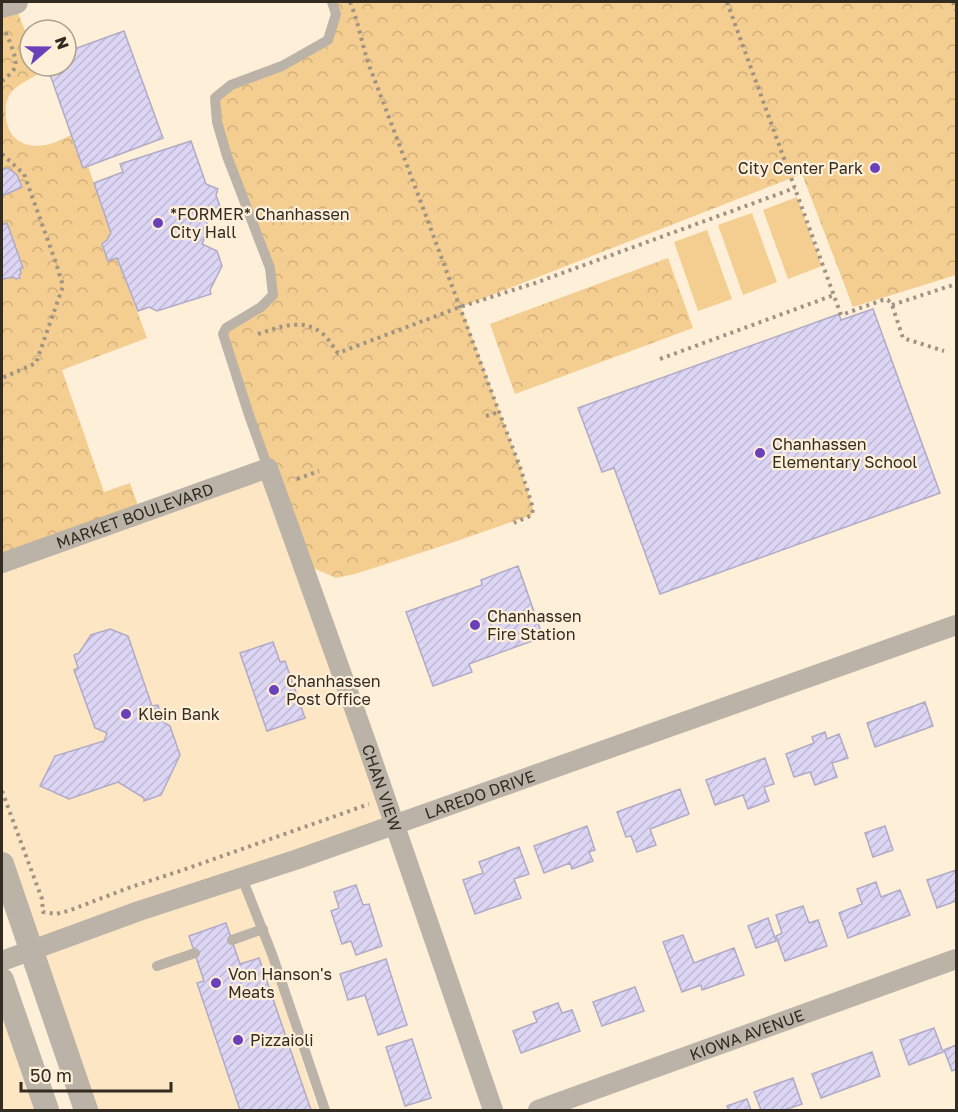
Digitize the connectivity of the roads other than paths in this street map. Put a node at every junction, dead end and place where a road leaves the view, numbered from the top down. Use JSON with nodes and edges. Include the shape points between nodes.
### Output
{"nodes":[{"id":1,"x":16,"y":2,"type":"edge"},
{"id":2,"x":332,"y":2,"type":"edge"},
{"id":3,"x":2,"y":6,"type":"edge"},
{"id":4,"x":268,"y":468,"type":"junction"},
{"id":5,"x":2,"y":563,"type":"edge"},
{"id":6,"x":957,"y":626,"type":"edge"},
{"id":7,"x":394,"y":824,"type":"junction"},
{"id":8,"x":2,"y":864,"type":"edge"},
{"id":9,"x":242,"y":878,"type":"junction"},
{"id":10,"x":263,"y":929,"type":"junction"},
{"id":11,"x":232,"y":940,"type":"dead end"},
{"id":12,"x":31,"y":950,"type":"junction"},
{"id":13,"x":195,"y":953,"type":"dead end"},
{"id":14,"x":957,"y":959,"type":"edge"},
{"id":15,"x":2,"y":961,"type":"edge"},
{"id":16,"x":157,"y":966,"type":"dead end"},
{"id":17,"x":2,"y":980,"type":"edge"},
{"id":18,"x":47,"y":1110,"type":"edge"},
{"id":19,"x":86,"y":1110,"type":"edge"},
{"id":20,"x":325,"y":1110,"type":"edge"},
{"id":21,"x":493,"y":1110,"type":"edge"},
{"id":22,"x":538,"y":1110,"type":"edge"}],
"edges":[{"from":1,"to":3,"type":"street"},
{"from":2,"to":4,"type":"lane","via":[[336,14],[328,40],[282,66],[231,85],[215,98],[227,156],[270,268],[273,295],[223,334]]},
{"from":4,"to":5,"type":"street","name":"MARKET BOULEVARD"},
{"from":4,"to":7,"type":"street","name":"CHAN VIEW"},
{"from":6,"to":7,"type":"street","name":"LAREDO DRIVE"},
{"from":7,"to":9,"type":"street","name":"LAREDO DRIVE"},
{"from":7,"to":21,"type":"street","name":"CHAN VIEW"},
{"from":8,"to":12,"type":"street"},
{"from":9,"to":10,"type":"lane"},
{"from":9,"to":12,"type":"street","name":"LAREDO DRIVE"},
{"from":10,"to":11,"type":"lane"},
{"from":10,"to":20,"type":"lane"},
{"from":12,"to":15,"type":"street","name":"LAREDO DRIVE"},
{"from":12,"to":19,"type":"street"},
{"from":13,"to":16,"type":"lane"},
{"from":14,"to":22,"type":"street","name":"KIOWA AVENUE"},
{"from":17,"to":18,"type":"street"}]}
